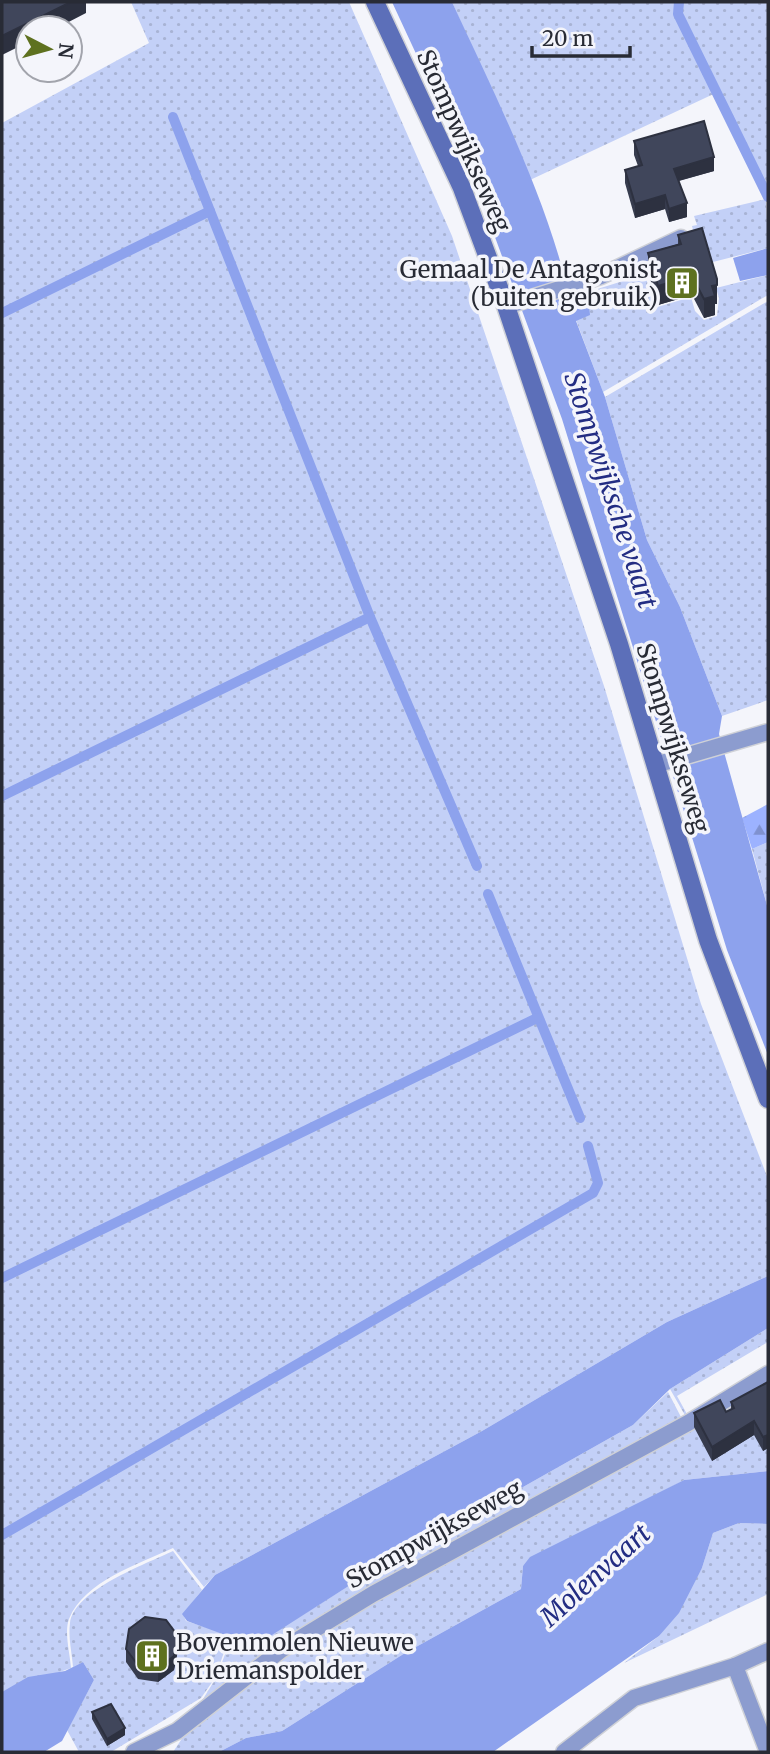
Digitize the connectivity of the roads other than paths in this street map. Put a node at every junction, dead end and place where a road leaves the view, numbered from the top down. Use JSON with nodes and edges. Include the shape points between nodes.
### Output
{"nodes":[{"id":1,"x":375,"y":2,"type":"edge"},
{"id":2,"x":681,"y":238,"type":"edge"},
{"id":3,"x":511,"y":304,"type":"junction"},
{"id":4,"x":768,"y":732,"type":"edge"},
{"id":5,"x":660,"y":763,"type":"junction"},
{"id":6,"x":768,"y":1098,"type":"edge"},
{"id":7,"x":768,"y":1374,"type":"edge"},
{"id":8,"x":768,"y":1651,"type":"edge"},
{"id":9,"x":735,"y":1666,"type":"junction"},
{"id":10,"x":134,"y":1752,"type":"edge"},
{"id":11,"x":564,"y":1752,"type":"edge"},
{"id":12,"x":768,"y":1752,"type":"edge"}],
"edges":[{"from":1,"to":3,"type":"street","name":"Stompwijkseweg"},
{"from":2,"to":3,"type":"lane","via":[[601,276]]},
{"from":3,"to":5,"type":"street","name":"Stompwijkseweg"},
{"from":4,"to":5,"type":"lane"},
{"from":5,"to":6,"type":"street","name":"Stompwijkseweg","via":[[708,940]]},
{"from":7,"to":10,"type":"lane","name":"Stompwijkseweg","via":[[688,1423],[384,1588],[281,1650],[177,1731]]},
{"from":8,"to":9,"type":"lane"},
{"from":9,"to":11,"type":"lane","via":[[634,1698]]},
{"from":9,"to":12,"type":"lane"}]}
